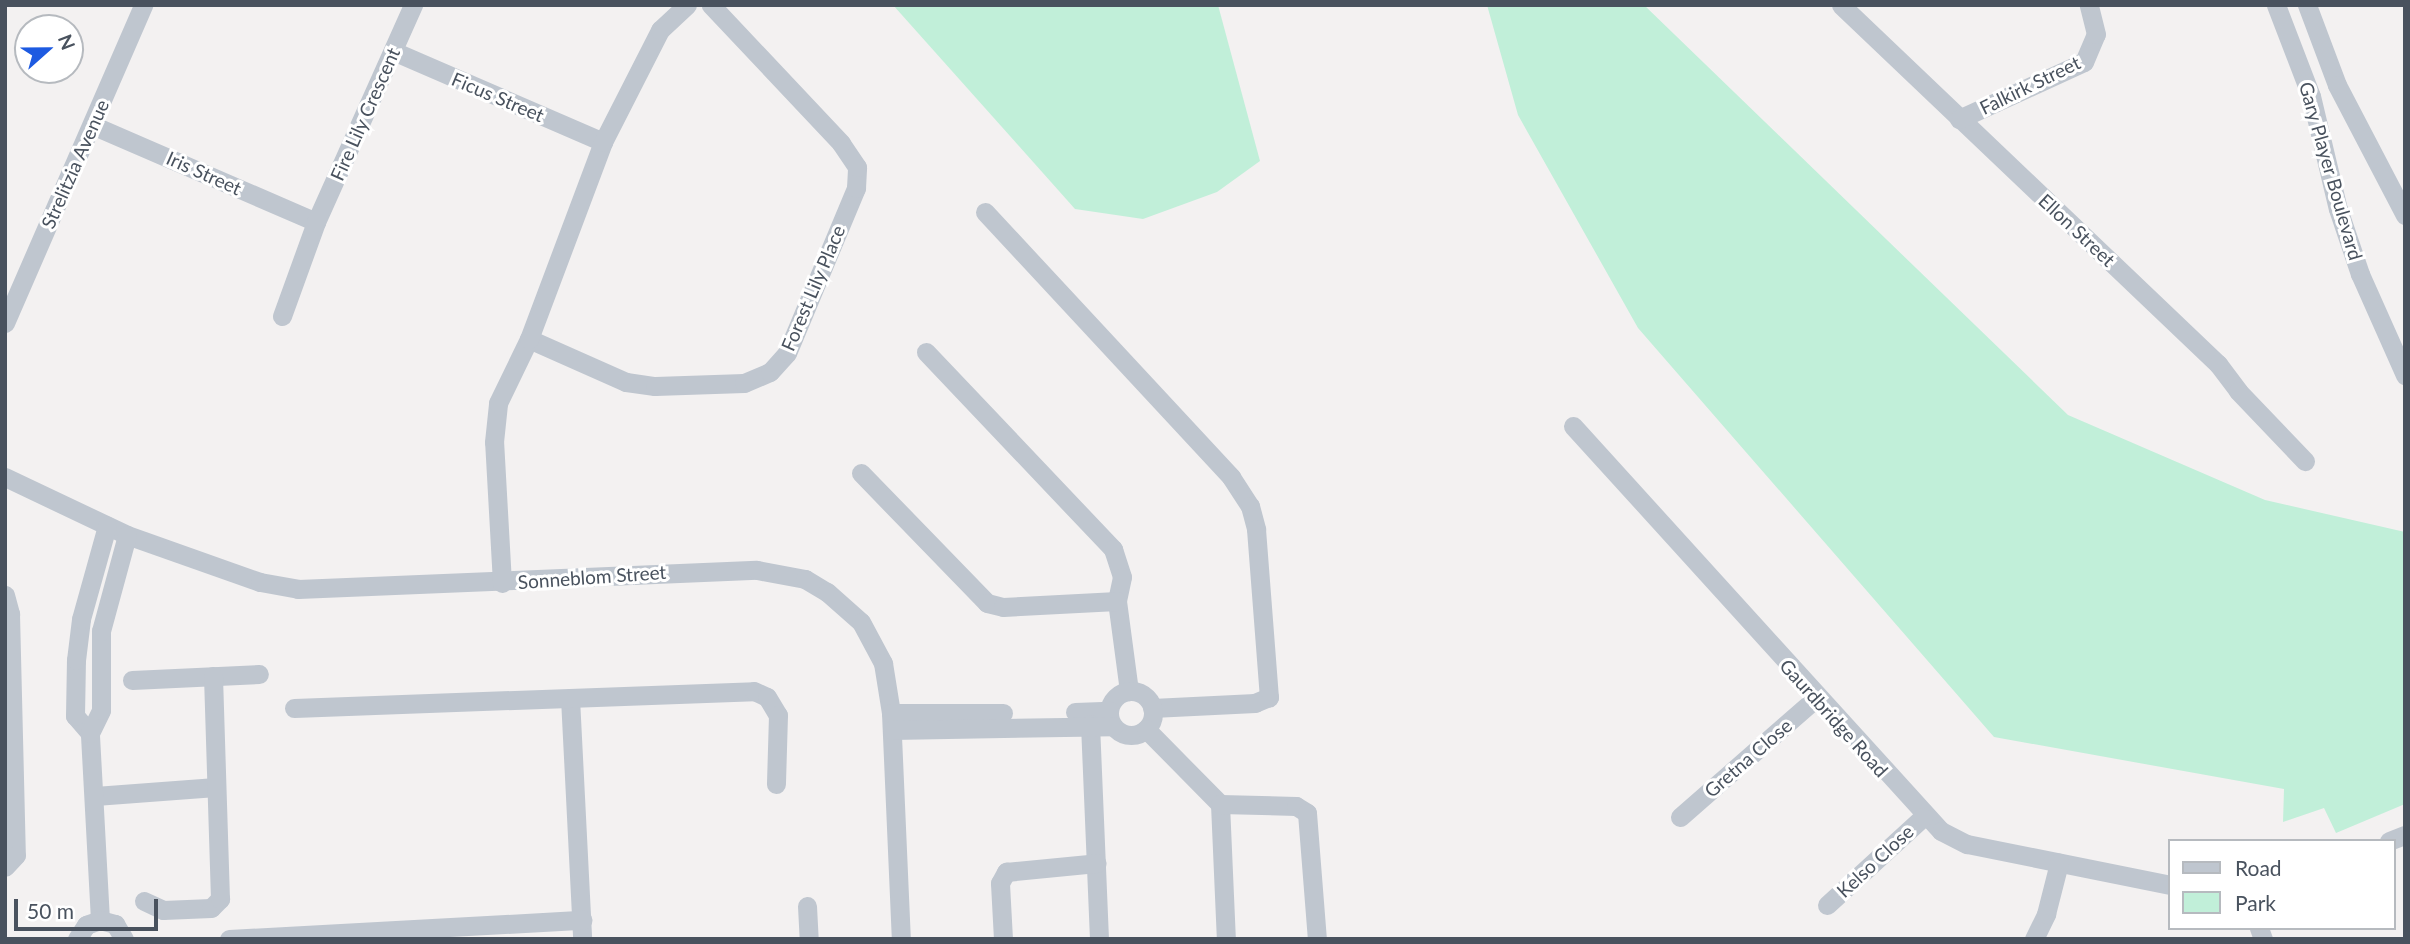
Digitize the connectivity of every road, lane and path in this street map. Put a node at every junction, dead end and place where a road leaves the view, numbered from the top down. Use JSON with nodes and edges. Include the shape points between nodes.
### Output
{"nodes":[{"id":1,"x":144,"y":5,"type":"edge"},
{"id":2,"x":413,"y":5,"type":"edge"},
{"id":3,"x":687,"y":5,"type":"edge"},
{"id":4,"x":711,"y":5,"type":"edge"},
{"id":5,"x":1841,"y":5,"type":"edge"},
{"id":6,"x":2089,"y":5,"type":"edge"},
{"id":7,"x":2276,"y":5,"type":"edge"},
{"id":8,"x":2307,"y":5,"type":"edge"},
{"id":9,"x":393,"y":51,"type":"junction"},
{"id":10,"x":1959,"y":119,"type":"junction"},
{"id":11,"x":92,"y":125,"type":"junction"},
{"id":12,"x":603,"y":142,"type":"junction"},
{"id":13,"x":985,"y":212,"type":"dead end"},
{"id":14,"x":2405,"y":215,"type":"edge"},
{"id":15,"x":316,"y":222,"type":"junction"},
{"id":16,"x":8,"y":310,"type":"edge"},
{"id":17,"x":282,"y":316,"type":"dead end"},
{"id":18,"x":529,"y":339,"type":"junction"},
{"id":19,"x":926,"y":352,"type":"dead end"},
{"id":20,"x":2405,"y":375,"type":"edge"},
{"id":21,"x":1573,"y":426,"type":"dead end"},
{"id":22,"x":2305,"y":461,"type":"dead end"},
{"id":23,"x":861,"y":473,"type":"dead end"},
{"id":24,"x":5,"y":477,"type":"edge"},
{"id":25,"x":107,"y":526,"type":"junction"},
{"id":26,"x":127,"y":535,"type":"junction"},
{"id":27,"x":502,"y":583,"type":"junction"},
{"id":28,"x":5,"y":596,"type":"edge"},
{"id":29,"x":1116,"y":601,"type":"junction"},
{"id":30,"x":8,"y":646,"type":"edge"},
{"id":31,"x":77,"y":650,"type":"junction"},
{"id":32,"x":100,"y":652,"type":"junction"},
{"id":33,"x":259,"y":674,"type":"dead end"},
{"id":34,"x":214,"y":676,"type":"junction"},
{"id":35,"x":132,"y":680,"type":"dead end"},
{"id":36,"x":1129,"y":691,"type":"junction"},
{"id":37,"x":570,"y":698,"type":"junction"},
{"id":38,"x":1816,"y":698,"type":"junction"},
{"id":39,"x":294,"y":708,"type":"dead end"},
{"id":40,"x":1152,"y":708,"type":"junction"},
{"id":41,"x":1111,"y":718,"type":"junction"},
{"id":42,"x":970,"y":720,"type":"junction"},
{"id":43,"x":892,"y":721,"type":"junction"},
{"id":44,"x":1090,"y":724,"type":"junction"},
{"id":45,"x":1146,"y":729,"type":"junction"},
{"id":46,"x":90,"y":733,"type":"junction"},
{"id":47,"x":9,"y":754,"type":"edge"},
{"id":48,"x":776,"y":784,"type":"dead end"},
{"id":49,"x":216,"y":787,"type":"junction"},
{"id":50,"x":95,"y":796,"type":"junction"},
{"id":51,"x":1220,"y":804,"type":"junction"},
{"id":52,"x":1680,"y":817,"type":"dead end"},
{"id":53,"x":1923,"y":817,"type":"junction"},
{"id":54,"x":1097,"y":863,"type":"junction"},
{"id":55,"x":2059,"y":863,"type":"junction"},
{"id":56,"x":5,"y":867,"type":"edge"},
{"id":57,"x":2168,"y":885,"type":"edge"},
{"id":58,"x":144,"y":901,"type":"dead end"},
{"id":59,"x":1827,"y":905,"type":"dead end"},
{"id":60,"x":807,"y":906,"type":"dead end"},
{"id":61,"x":100,"y":920,"type":"junction"},
{"id":62,"x":582,"y":929,"type":"edge"},
{"id":63,"x":77,"y":939,"type":"edge"},
{"id":64,"x":124,"y":939,"type":"edge"},
{"id":65,"x":229,"y":939,"type":"edge"},
{"id":66,"x":808,"y":939,"type":"edge"},
{"id":67,"x":901,"y":939,"type":"edge"},
{"id":68,"x":1003,"y":939,"type":"edge"},
{"id":69,"x":1098,"y":939,"type":"edge"},
{"id":70,"x":1226,"y":939,"type":"edge"},
{"id":71,"x":1317,"y":939,"type":"edge"},
{"id":72,"x":2034,"y":939,"type":"edge"}],
"edges":[{"from":1,"to":11,"type":"street","name":"Strelitzia Avenue"},
{"from":2,"to":9,"type":"street","name":"Fire Lily Crescent"},
{"from":3,"to":12,"type":"street","via":[[660,30]]},
{"from":4,"to":18,"type":"street","name":"Forest Lily Place","via":[[832,133],[857,167],[856,188],[787,353],[771,372],[744,383],[655,386],[626,382]]},
{"from":5,"to":10,"type":"street","name":"Ellon Street"},
{"from":6,"to":10,"type":"street","name":"Falkirk Street","via":[[2096,34],[2084,62]]},
{"from":7,"to":20,"type":"street","name":"Gary Player Boulevard","via":[[2311,96],[2338,209],[2360,274]]},
{"from":8,"to":14,"type":"street","name":"Gary Player Boulevard","via":[[2337,85]]},
{"from":9,"to":12,"type":"street","name":"Ficus Street"},
{"from":9,"to":15,"type":"street","name":"Fire Lily Crescent"},
{"from":10,"to":22,"type":"street","name":"Ellon Street","via":[[2218,364]]},
{"from":11,"to":15,"type":"street","name":"Iris Street"},
{"from":11,"to":16,"type":"street","name":"Strelitzia Avenue"},
{"from":12,"to":18,"type":"street"},
{"from":13,"to":40,"type":"street","via":[[1231,477],[1250,506],[1256,528],[1269,697],[1255,703]]},
{"from":15,"to":17,"type":"street","name":"Fire Lily Crescent"},
{"from":18,"to":27,"type":"street","via":[[498,403]]},
{"from":19,"to":29,"type":"street","via":[[1108,541],[1122,577]]},
{"from":21,"to":38,"type":"street","name":"Gaurdbridge Road"},
{"from":23,"to":29,"type":"street","via":[[987,603],[1003,607]]},
{"from":24,"to":25,"type":"street","name":"Sonneblom Street"},
{"from":25,"to":26,"type":"street","name":"Sonneblom Street"},
{"from":25,"to":31,"type":"street"},
{"from":26,"to":27,"type":"street","name":"Sonneblom Street","via":[[260,582],[298,589]]},
{"from":26,"to":32,"type":"street","via":[[103,621]]},
{"from":27,"to":43,"type":"street","name":"Sonneblom Street","via":[[757,570],[805,579],[846,606],[873,640],[883,663]]},
{"from":28,"to":30,"type":"street"},
{"from":29,"to":36,"type":"street"},
{"from":30,"to":47,"type":"street"},
{"from":31,"to":32,"type":"street"},
{"from":31,"to":46,"type":"street","via":[[75,716]]},
{"from":32,"to":46,"type":"street","via":[[100,710]]},
{"from":33,"to":34,"type":"street"},
{"from":34,"to":35,"type":"street"},
{"from":34,"to":49,"type":"street"},
{"from":36,"to":40,"type":"street","via":[[1144,695]]},
{"from":36,"to":41,"type":"street","via":[[1116,698]]},
{"from":37,"to":39,"type":"street"},
{"from":37,"to":48,"type":"street","via":[[754,691],[767,697],[778,715]]},
{"from":37,"to":62,"type":"street"},
{"from":38,"to":52,"type":"street","name":"Gretna Close"},
{"from":38,"to":53,"type":"street","name":"Gaurdbridge Road"},
{"from":40,"to":45,"type":"street"},
{"from":41,"to":42,"type":"street"},
{"from":41,"to":44,"type":"street"},
{"from":41,"to":45,"type":"street","via":[[1125,734]]},
{"from":42,"to":43,"type":"street"},
{"from":42,"to":44,"type":"street"},
{"from":43,"to":67,"type":"street","name":"Sonneblom Street"},
{"from":44,"to":54,"type":"street"},
{"from":45,"to":51,"type":"street"},
{"from":46,"to":50,"type":"street"},
{"from":47,"to":56,"type":"street","via":[[16,855]]},
{"from":49,"to":50,"type":"street"},
{"from":49,"to":58,"type":"street","via":[[218,903],[211,908],[163,910]]},
{"from":50,"to":61,"type":"street"},
{"from":51,"to":70,"type":"street"},
{"from":51,"to":71,"type":"street","via":[[1296,806],[1307,813]]},
{"from":53,"to":55,"type":"street","name":"Gaurdbridge Road","via":[[1967,844]]},
{"from":53,"to":59,"type":"street","name":"Kelso Close"},
{"from":54,"to":68,"type":"street","via":[[1010,869],[1000,883]]},
{"from":54,"to":69,"type":"street"},
{"from":55,"to":57,"type":"street","name":"Gaurdbridge Road"},
{"from":55,"to":72,"type":"street","via":[[2046,914]]},
{"from":60,"to":66,"type":"street"},
{"from":61,"to":63,"type":"street","via":[[86,925]]},
{"from":61,"to":64,"type":"street","via":[[115,924]]},
{"from":62,"to":65,"type":"street"}]}
